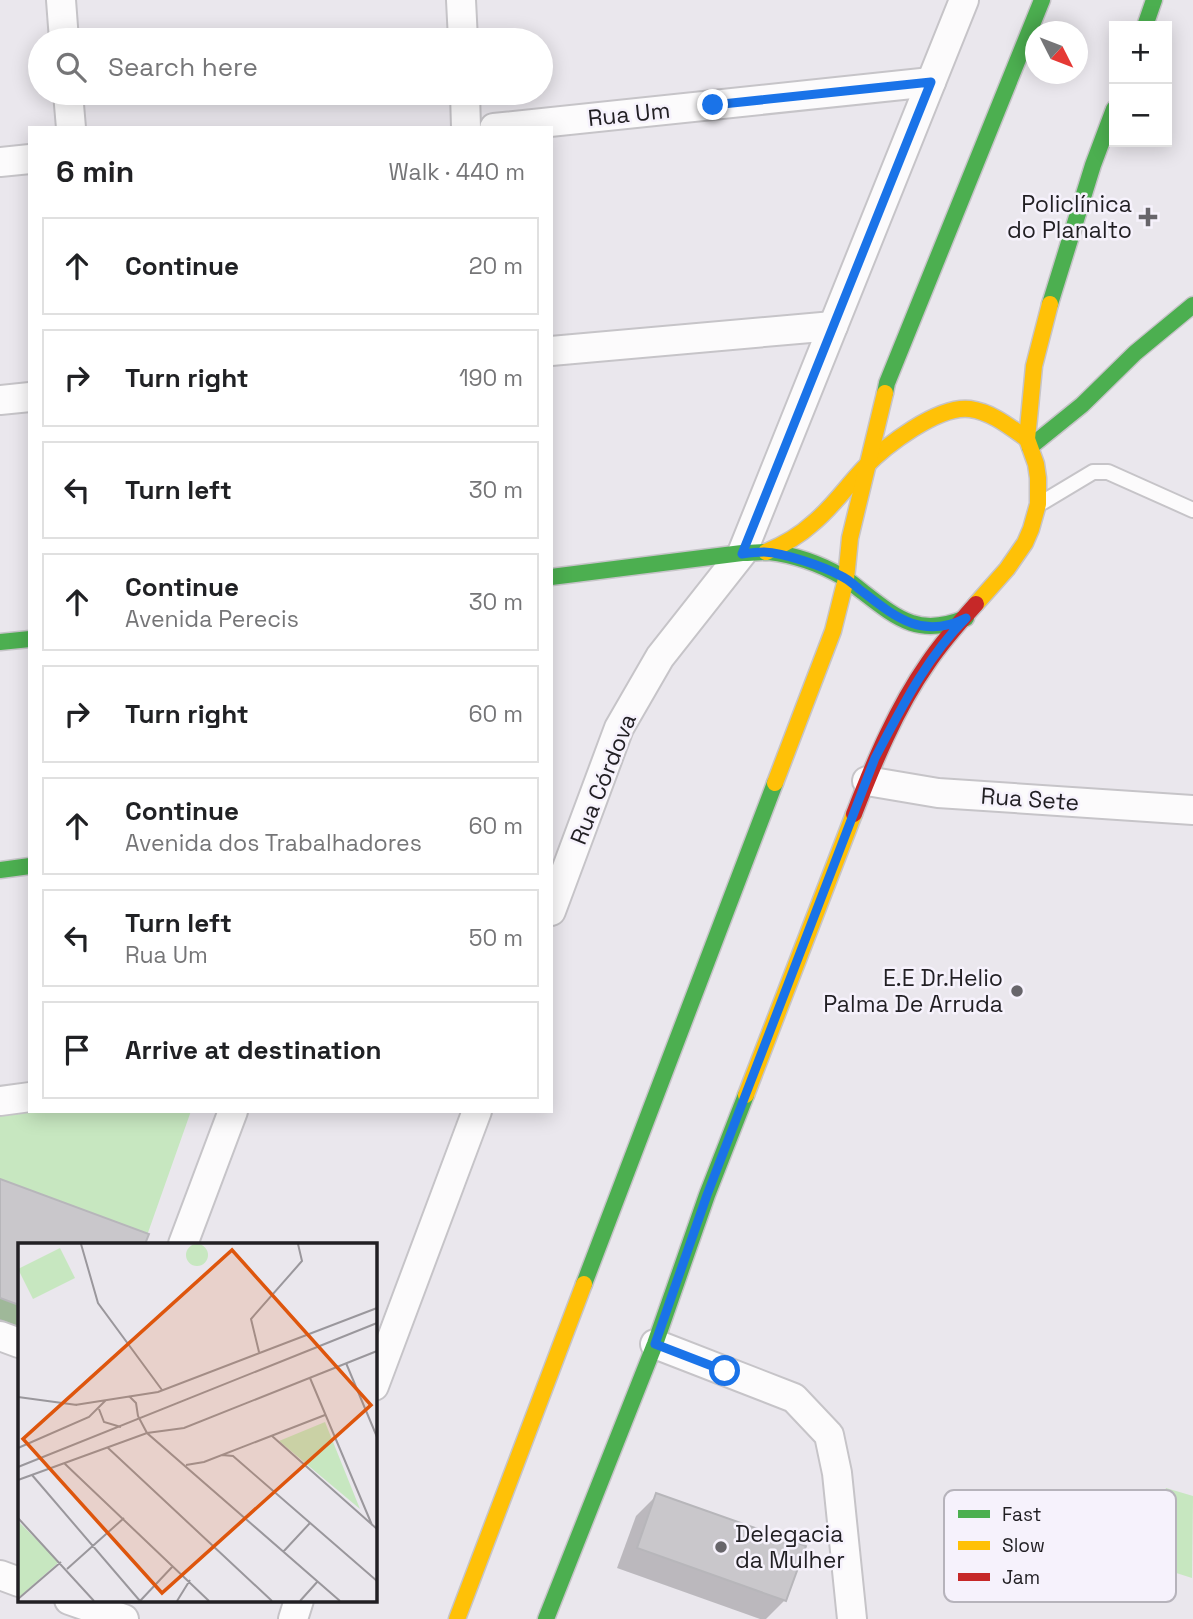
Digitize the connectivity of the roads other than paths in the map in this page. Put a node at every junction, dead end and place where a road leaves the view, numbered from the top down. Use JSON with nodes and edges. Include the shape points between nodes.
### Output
{"nodes":[{"id":1,"x":61,"y":0,"type":"edge"},
{"id":2,"x":461,"y":0,"type":"edge"},
{"id":3,"x":964,"y":0,"type":"edge"},
{"id":4,"x":1042,"y":0,"type":"edge"},
{"id":5,"x":1154,"y":0,"type":"edge"},
{"id":6,"x":1147,"y":21,"type":"edge"},
{"id":7,"x":63,"y":28,"type":"edge"},
{"id":8,"x":462,"y":28,"type":"edge"},
{"id":9,"x":931,"y":82,"type":"junction"},
{"id":10,"x":69,"y":105,"type":"edge"},
{"id":11,"x":466,"y":105,"type":"edge"},
{"id":12,"x":1109,"y":122,"type":"edge"},
{"id":13,"x":71,"y":126,"type":"edge"},
{"id":14,"x":467,"y":126,"type":"edge"},
{"id":15,"x":513,"y":126,"type":"edge"},
{"id":16,"x":28,"y":159,"type":"edge"},
{"id":17,"x":0,"y":162,"type":"edge"},
{"id":18,"x":1193,"y":305,"type":"edge"},
{"id":19,"x":833,"y":326,"type":"junction"},
{"id":20,"x":553,"y":351,"type":"edge"},
{"id":21,"x":1135,"y":353,"type":"junction"},
{"id":22,"x":28,"y":397,"type":"edge"},
{"id":23,"x":0,"y":400,"type":"edge"},
{"id":24,"x":1082,"y":427,"type":"dead end"},
{"id":25,"x":1029,"y":443,"type":"junction"},
{"id":26,"x":866,"y":467,"type":"junction"},
{"id":27,"x":1056,"y":468,"type":"dead end"},
{"id":28,"x":1038,"y":505,"type":"junction"},
{"id":29,"x":1193,"y":510,"type":"edge"},
{"id":30,"x":754,"y":553,"type":"junction"},
{"id":31,"x":553,"y":577,"type":"edge"},
{"id":32,"x":846,"y":579,"type":"junction"},
{"id":33,"x":966,"y":618,"type":"junction"},
{"id":34,"x":28,"y":639,"type":"edge"},
{"id":35,"x":0,"y":642,"type":"edge"},
{"id":36,"x":867,"y":781,"type":"junction"},
{"id":37,"x":1193,"y":810,"type":"edge"},
{"id":38,"x":28,"y":866,"type":"edge"},
{"id":39,"x":0,"y":870,"type":"edge"},
{"id":40,"x":553,"y":906,"type":"edge"},
{"id":41,"x":28,"y":1097,"type":"edge"},
{"id":42,"x":0,"y":1101,"type":"edge"},
{"id":43,"x":232,"y":1113,"type":"edge"},
{"id":44,"x":476,"y":1113,"type":"edge"},
{"id":45,"x":183,"y":1243,"type":"edge"},
{"id":46,"x":0,"y":1336,"type":"edge"},
{"id":47,"x":18,"y":1343,"type":"edge"},
{"id":48,"x":655,"y":1344,"type":"junction"},
{"id":49,"x":376,"y":1381,"type":"edge"},
{"id":50,"x":0,"y":1575,"type":"edge"},
{"id":51,"x":18,"y":1582,"type":"edge"},
{"id":52,"x":60,"y":1602,"type":"edge"},
{"id":53,"x":75,"y":1602,"type":"edge"},
{"id":54,"x":298,"y":1602,"type":"edge"},
{"id":55,"x":54,"y":1619,"type":"edge"},
{"id":56,"x":124,"y":1619,"type":"edge"},
{"id":57,"x":293,"y":1619,"type":"edge"},
{"id":58,"x":457,"y":1619,"type":"edge"},
{"id":59,"x":546,"y":1619,"type":"edge"},
{"id":60,"x":852,"y":1619,"type":"edge"}],
"edges":[{"from":1,"to":7,"type":"street"},
{"from":2,"to":8,"type":"street"},
{"from":3,"to":9,"type":"street","name":"Rua Córdova"},
{"from":4,"to":26,"type":"main road","via":[[887,383]]},
{"from":5,"to":6,"type":"main road"},
{"from":9,"to":15,"type":"street","name":"Rua Um"},
{"from":9,"to":19,"type":"street","name":"Rua Córdova"},
{"from":10,"to":13,"type":"street"},
{"from":11,"to":14,"type":"street"},
{"from":12,"to":25,"type":"main road","via":[[1038,348],[1029,401]]},
{"from":16,"to":17,"type":"street"},
{"from":18,"to":21,"type":"main road"},
{"from":19,"to":20,"type":"street"},
{"from":19,"to":30,"type":"street","name":"Rua Córdova"},
{"from":21,"to":24,"type":"main road"},
{"from":21,"to":25,"type":"main road","via":[[1082,405]]},
{"from":22,"to":23,"type":"street"},
{"from":25,"to":26,"type":"main road","via":[[984,413],[952,410],[908,432]]},
{"from":25,"to":28,"type":"main road","via":[[1036,464]]},
{"from":26,"to":30,"type":"main road","via":[[805,530],[778,547]]},
{"from":26,"to":32,"type":"main road"},
{"from":27,"to":28,"type":"main road"},
{"from":28,"to":29,"type":"lane","via":[[1093,472],[1108,472]]},
{"from":28,"to":33,"type":"main road","via":[[1014,561]]},
{"from":30,"to":31,"type":"main road"},
{"from":30,"to":32,"type":"main road","via":[[811,562]]},
{"from":30,"to":40,"type":"street","name":"Rua Córdova","via":[[660,657],[619,728]]},
{"from":32,"to":33,"type":"main road","via":[[912,624],[934,628]]},
{"from":32,"to":58,"type":"main road","via":[[832,631]]},
{"from":33,"to":36,"type":"main road","via":[[927,664]]},
{"from":34,"to":35,"type":"main road"},
{"from":36,"to":37,"type":"street","name":"Rua Sete","via":[[938,793]]},
{"from":36,"to":48,"type":"main road","via":[[707,1195]]},
{"from":38,"to":39,"type":"main road"},
{"from":41,"to":42,"type":"street"},
{"from":43,"to":45,"type":"street"},
{"from":44,"to":49,"type":"street"},
{"from":46,"to":47,"type":"street"},
{"from":48,"to":59,"type":"main road"},
{"from":48,"to":60,"type":"street","via":[[794,1398],[829,1435]]},
{"from":50,"to":51,"type":"street"},
{"from":52,"to":55,"type":"street"},
{"from":53,"to":56,"type":"street"},
{"from":54,"to":57,"type":"street"}]}
